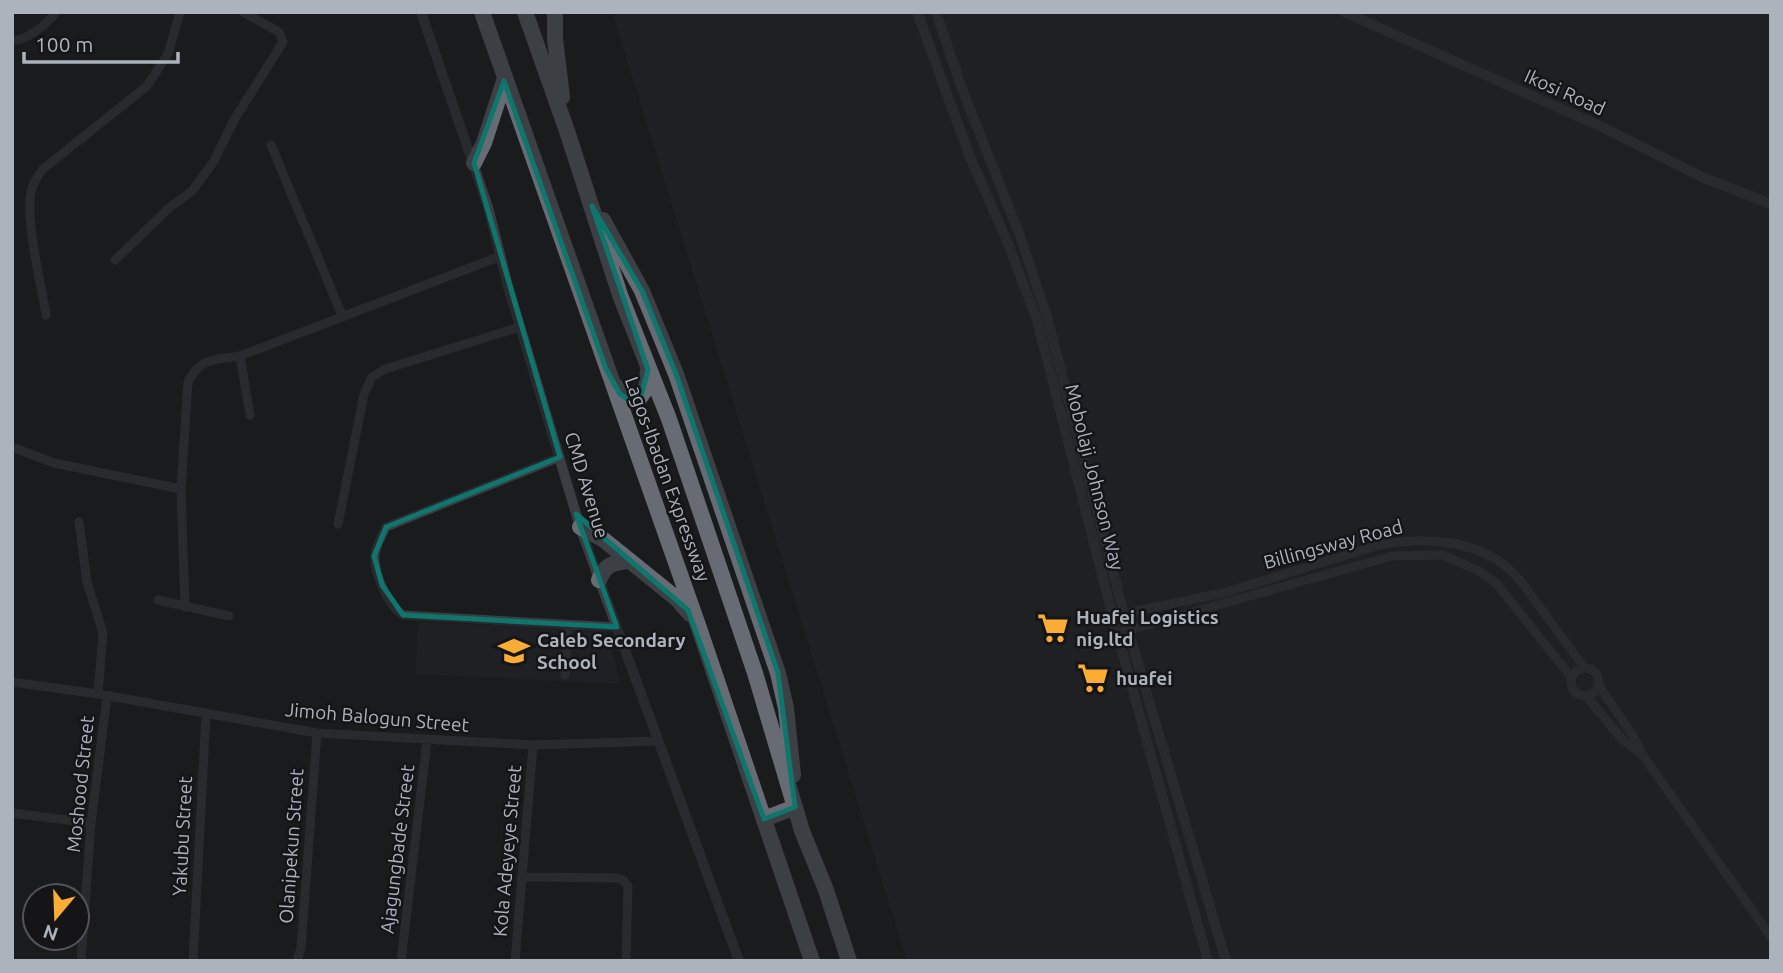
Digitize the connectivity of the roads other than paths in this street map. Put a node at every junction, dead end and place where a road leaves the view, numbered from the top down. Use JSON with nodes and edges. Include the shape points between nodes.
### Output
{"nodes":[{"id":1,"x":56,"y":12,"type":"edge"},
{"id":2,"x":180,"y":12,"type":"edge"},
{"id":3,"x":243,"y":12,"type":"edge"},
{"id":4,"x":421,"y":12,"type":"edge"},
{"id":5,"x":482,"y":12,"type":"edge"},
{"id":6,"x":525,"y":12,"type":"edge"},
{"id":7,"x":555,"y":12,"type":"edge"},
{"id":8,"x":917,"y":12,"type":"edge"},
{"id":9,"x":936,"y":12,"type":"edge"},
{"id":10,"x":1345,"y":12,"type":"edge"},
{"id":11,"x":12,"y":41,"type":"edge"},
{"id":12,"x":504,"y":80,"type":"junction"},
{"id":13,"x":567,"y":131,"type":"junction"},
{"id":14,"x":271,"y":145,"type":"dead end"},
{"id":15,"x":474,"y":163,"type":"junction"},
{"id":16,"x":1771,"y":204,"type":"edge"},
{"id":17,"x":592,"y":206,"type":"junction"},
{"id":18,"x":500,"y":256,"type":"junction"},
{"id":19,"x":115,"y":260,"type":"dead end"},
{"id":20,"x":46,"y":315,"type":"dead end"},
{"id":21,"x":342,"y":315,"type":"junction"},
{"id":22,"x":520,"y":327,"type":"junction"},
{"id":23,"x":240,"y":356,"type":"junction"},
{"id":24,"x":606,"y":369,"type":"junction"},
{"id":25,"x":648,"y":370,"type":"junction"},
{"id":26,"x":250,"y":415,"type":"dead end"},
{"id":27,"x":12,"y":447,"type":"edge"},
{"id":28,"x":560,"y":457,"type":"junction"},
{"id":29,"x":181,"y":489,"type":"junction"},
{"id":30,"x":79,"y":522,"type":"dead end"},
{"id":31,"x":338,"y":524,"type":"dead end"},
{"id":32,"x":580,"y":527,"type":"junction"},
{"id":33,"x":627,"y":561,"type":"junction"},
{"id":34,"x":598,"y":580,"type":"junction"},
{"id":35,"x":158,"y":600,"type":"dead end"},
{"id":36,"x":185,"y":607,"type":"junction"},
{"id":37,"x":1119,"y":614,"type":"junction"},
{"id":38,"x":229,"y":617,"type":"dead end"},
{"id":39,"x":568,"y":625,"type":"junction"},
{"id":40,"x":617,"y":627,"type":"junction"},
{"id":41,"x":699,"y":628,"type":"junction"},
{"id":42,"x":1123,"y":631,"type":"junction"},
{"id":43,"x":1584,"y":667,"type":"junction"},
{"id":44,"x":565,"y":675,"type":"dead end"},
{"id":45,"x":1571,"y":677,"type":"junction"},
{"id":46,"x":12,"y":682,"type":"edge"},
{"id":47,"x":1599,"y":686,"type":"junction"},
{"id":48,"x":103,"y":695,"type":"junction"},
{"id":49,"x":1586,"y":696,"type":"junction"},
{"id":50,"x":206,"y":714,"type":"junction"},
{"id":51,"x":317,"y":733,"type":"junction"},
{"id":52,"x":427,"y":741,"type":"junction"},
{"id":53,"x":658,"y":741,"type":"junction"},
{"id":54,"x":533,"y":745,"type":"junction"},
{"id":55,"x":1644,"y":757,"type":"junction"},
{"id":56,"x":791,"y":791,"type":"junction"},
{"id":57,"x":795,"y":807,"type":"junction"},
{"id":58,"x":12,"y":813,"type":"edge"},
{"id":59,"x":764,"y":819,"type":"junction"},
{"id":60,"x":91,"y":823,"type":"junction"},
{"id":61,"x":523,"y":877,"type":"junction"},
{"id":62,"x":1771,"y":937,"type":"edge"},
{"id":63,"x":82,"y":961,"type":"edge"},
{"id":64,"x":193,"y":961,"type":"edge"},
{"id":65,"x":298,"y":961,"type":"edge"},
{"id":66,"x":401,"y":961,"type":"edge"},
{"id":67,"x":515,"y":961,"type":"edge"},
{"id":68,"x":626,"y":961,"type":"edge"},
{"id":69,"x":739,"y":961,"type":"edge"},
{"id":70,"x":812,"y":961,"type":"edge"},
{"id":71,"x":849,"y":961,"type":"edge"},
{"id":72,"x":1208,"y":961,"type":"edge"},
{"id":73,"x":1226,"y":961,"type":"edge"}],
"edges":[{"from":1,"to":11,"type":"street","via":[[37,31]]},
{"from":2,"to":20,"type":"street","via":[[168,54],[147,86],[43,169],[33,184],[33,235]]},
{"from":3,"to":19,"type":"street","via":[[279,32],[283,42],[192,191]]},
{"from":4,"to":15,"type":"street","name":"CMD Avenue"},
{"from":5,"to":12,"type":"highway","name":"Lagos-Ibadan Expressway"},
{"from":6,"to":13,"type":"highway","name":"Lagos-Ibadan Expressway"},
{"from":7,"to":13,"type":"highway"},
{"from":8,"to":37,"type":"street","name":"Mobolaji Johnson Way","via":[[1037,320]]},
{"from":9,"to":37,"type":"street","name":"Mobolaji Johnson Way","via":[[1047,317]]},
{"from":10,"to":16,"type":"street","name":"Ikosi Road","via":[[1702,177]]},
{"from":12,"to":15,"type":"highway"},
{"from":12,"to":24,"type":"highway","name":"Lagos-Ibadan Expressway"},
{"from":13,"to":17,"type":"highway","name":"Lagos-Ibadan Expressway"},
{"from":14,"to":21,"type":"street"},
{"from":15,"to":18,"type":"street","name":"CMD Avenue"},
{"from":17,"to":25,"type":"highway","name":"Lagos-Ibadan Expressway"},
{"from":17,"to":56,"type":"highway","via":[[642,291],[676,374],[778,673],[792,753]]},
{"from":18,"to":21,"type":"street"},
{"from":18,"to":22,"type":"street","name":"CMD Avenue"},
{"from":21,"to":23,"type":"street"},
{"from":22,"to":28,"type":"street","name":"CMD Avenue"},
{"from":22,"to":31,"type":"street","via":[[372,377],[364,394]]},
{"from":23,"to":26,"type":"street"},
{"from":23,"to":29,"type":"street","via":[[204,362],[188,382]]},
{"from":24,"to":25,"type":"highway","via":[[620,394],[634,400],[644,394]]},
{"from":24,"to":41,"type":"highway","name":"Lagos-Ibadan Expressway"},
{"from":25,"to":56,"type":"highway","name":"Lagos-Ibadan Expressway","via":[[669,419]]},
{"from":27,"to":29,"type":"street","via":[[54,463]]},
{"from":28,"to":32,"type":"street","name":"CMD Avenue"},
{"from":28,"to":39,"type":"street","via":[[386,527],[374,556],[388,601],[403,615]]},
{"from":29,"to":36,"type":"street"},
{"from":30,"to":48,"type":"street","name":"Moshood Street","via":[[87,582],[103,633]]},
{"from":32,"to":33,"type":"highway","via":[[604,540]]},
{"from":32,"to":34,"type":"street","name":"CMD Avenue"},
{"from":33,"to":34,"type":"highway","via":[[612,563]]},
{"from":33,"to":41,"type":"highway","via":[[677,599]]},
{"from":34,"to":40,"type":"street","name":"CMD Avenue"},
{"from":35,"to":36,"type":"street"},
{"from":36,"to":38,"type":"street"},
{"from":37,"to":42,"type":"street","name":"Mobolaji Johnson Way"},
{"from":37,"to":43,"type":"street","name":"Billingsway Road","via":[[1223,593],[1379,545],[1405,540],[1448,542],[1493,559],[1515,575]]},
{"from":39,"to":40,"type":"street"},
{"from":39,"to":44,"type":"street"},
{"from":40,"to":53,"type":"street","name":"CMD Avenue"},
{"from":41,"to":59,"type":"highway","name":"Lagos-Ibadan Expressway"},
{"from":42,"to":45,"type":"street","name":"Billingsway Road","via":[[1392,556],[1443,555],[1496,583]]},
{"from":42,"to":72,"type":"street","name":"Mobolaji Johnson Way"},
{"from":42,"to":73,"type":"street","name":"Mobolaji Johnson Way"},
{"from":43,"to":45,"type":"street"},
{"from":43,"to":47,"type":"street","via":[[1596,673]]},
{"from":45,"to":49,"type":"street","via":[[1574,691]]},
{"from":46,"to":48,"type":"street","name":"Jimoh Balogun Street"},
{"from":47,"to":49,"type":"street"},
{"from":47,"to":55,"type":"street"},
{"from":48,"to":50,"type":"street","name":"Jimoh Balogun Street"},
{"from":48,"to":60,"type":"street","name":"Moshood Street"},
{"from":49,"to":55,"type":"street","via":[[1623,740]]},
{"from":50,"to":51,"type":"street","name":"Jimoh Balogun Street"},
{"from":50,"to":64,"type":"street","name":"Yakubu Street"},
{"from":51,"to":52,"type":"street","name":"Jimoh Balogun Street"},
{"from":51,"to":65,"type":"street","name":"Olanipekun Street"},
{"from":52,"to":54,"type":"street","name":"Jimoh Balogun Street"},
{"from":52,"to":66,"type":"street","name":"Ajagungbade Street"},
{"from":53,"to":54,"type":"street","name":"Jimoh Balogun Street"},
{"from":53,"to":69,"type":"street","name":"CMD Avenue"},
{"from":54,"to":61,"type":"street","name":"Kola Adeyeye Street"},
{"from":55,"to":62,"type":"street"},
{"from":56,"to":57,"type":"highway","name":"Lagos-Ibadan Expressway"},
{"from":57,"to":59,"type":"highway"},
{"from":57,"to":71,"type":"highway","name":"Lagos-Ibadan Expressway"},
{"from":58,"to":60,"type":"street"},
{"from":59,"to":70,"type":"highway","name":"Lagos-Ibadan Expressway"},
{"from":60,"to":63,"type":"street","name":"Moshood Street"},
{"from":61,"to":67,"type":"street","name":"Kola Adeyeye Street"},
{"from":61,"to":68,"type":"street","via":[[623,880],[628,886]]}]}
